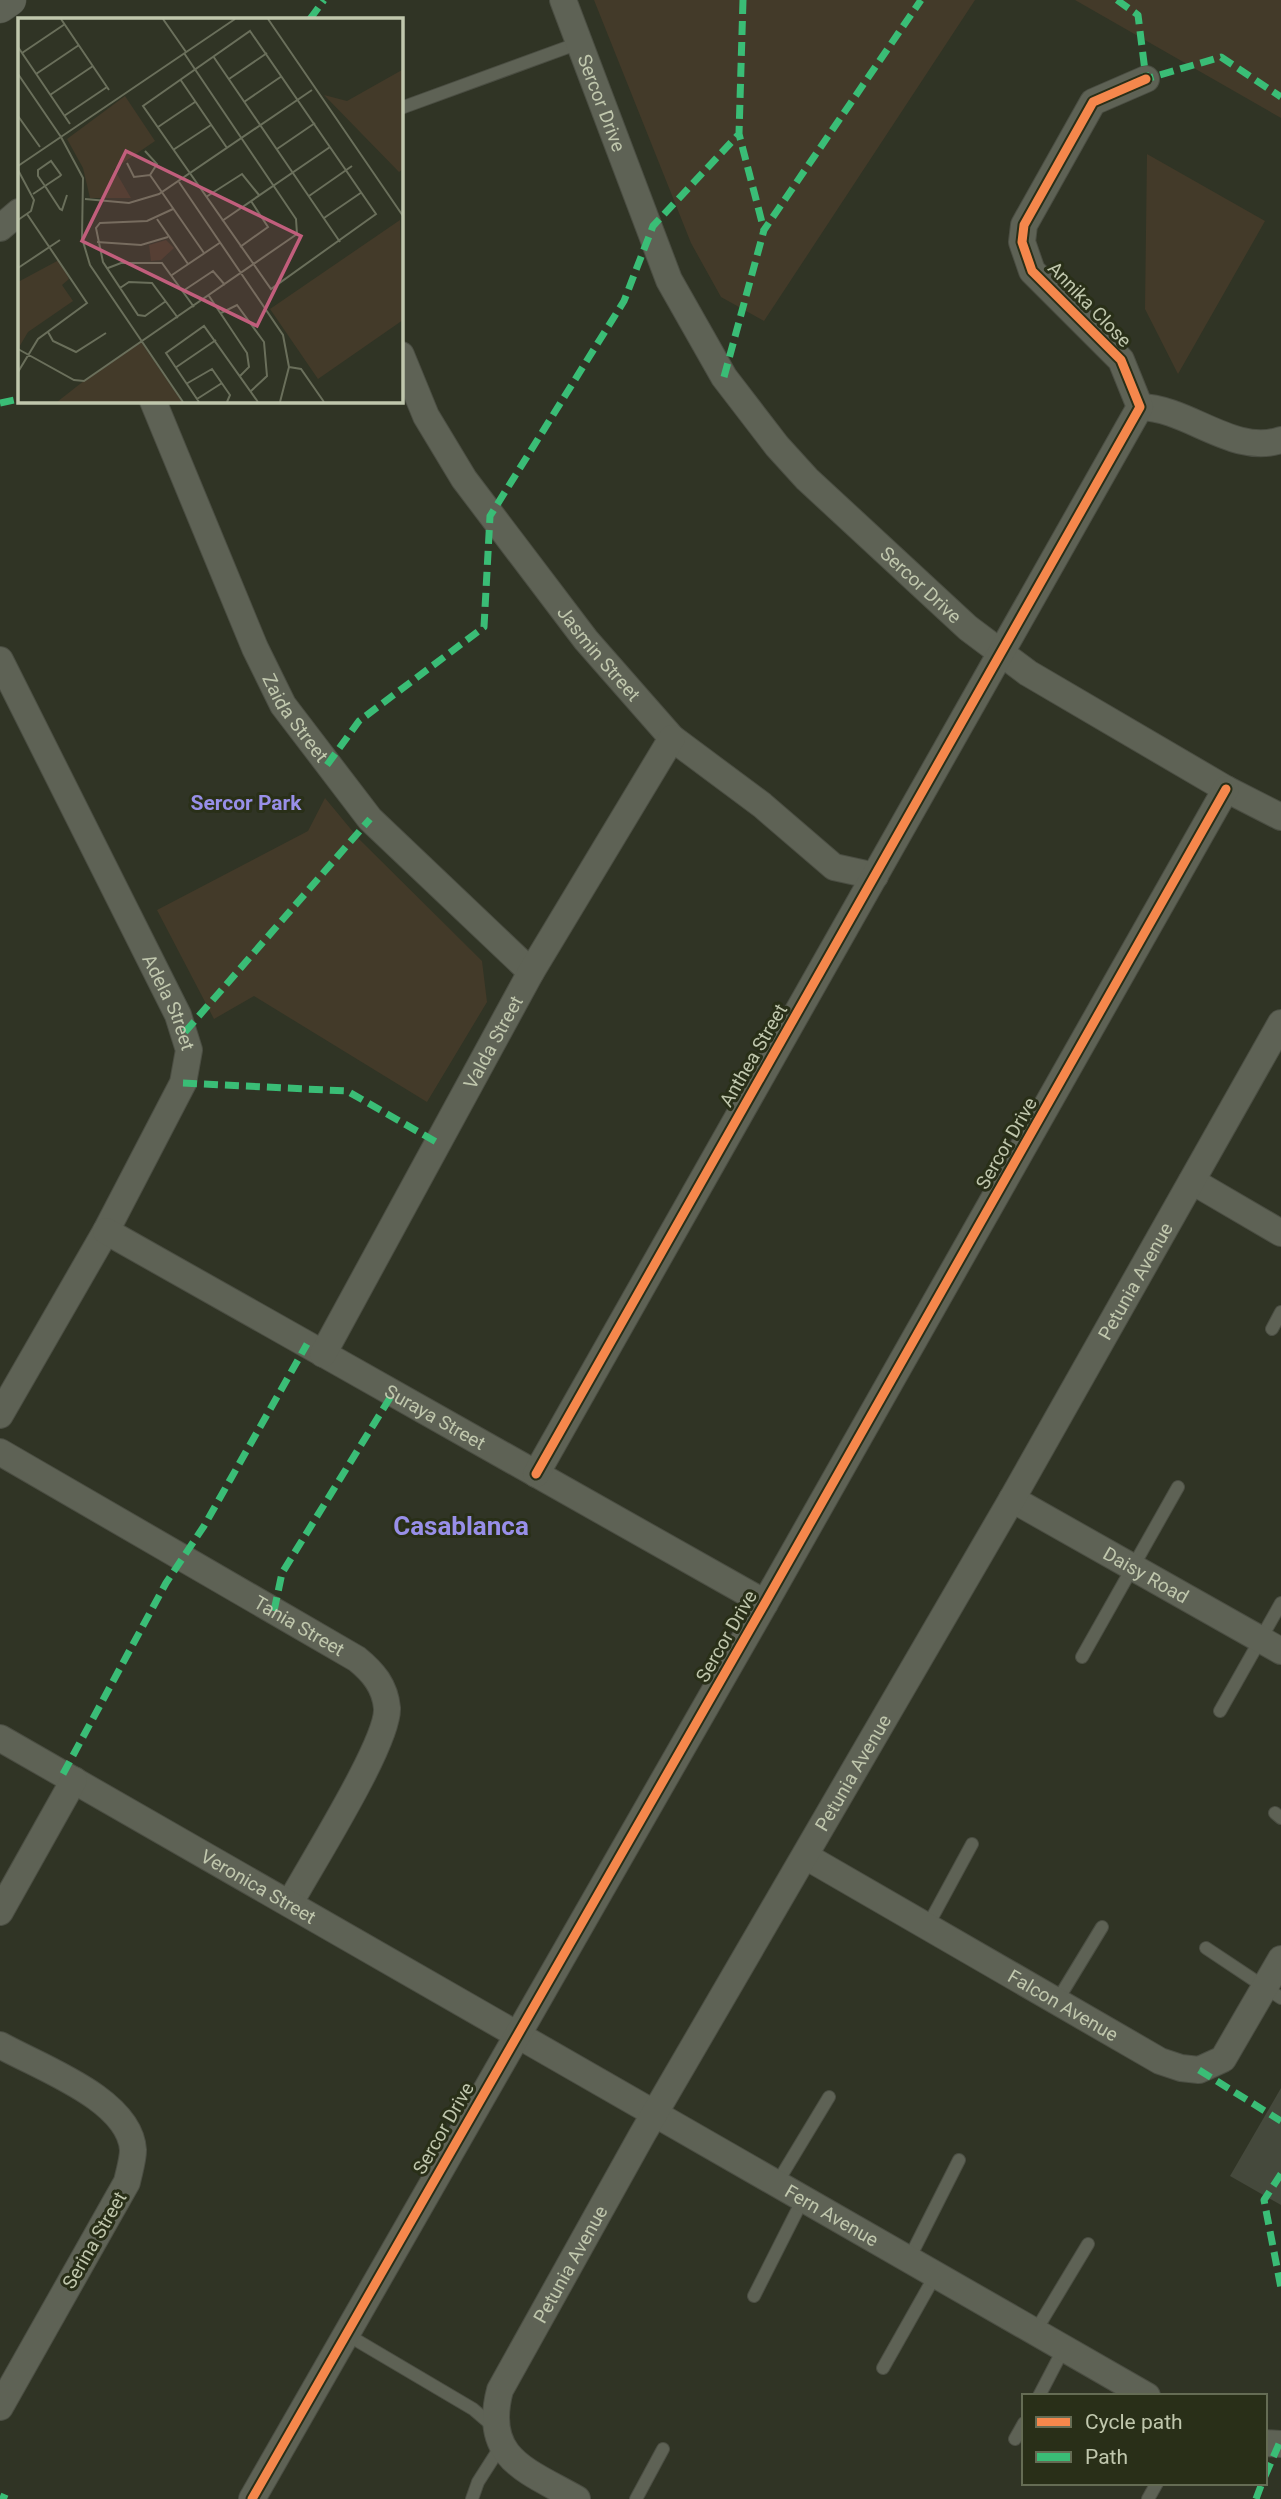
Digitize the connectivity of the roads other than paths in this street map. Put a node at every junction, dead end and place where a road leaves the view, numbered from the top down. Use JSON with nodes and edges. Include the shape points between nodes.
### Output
{"nodes":[{"id":1,"x":10,"y":0,"type":"edge"},
{"id":2,"x":563,"y":0,"type":"edge"},
{"id":3,"x":0,"y":7,"type":"edge"},
{"id":4,"x":579,"y":43,"type":"junction"},
{"id":5,"x":1146,"y":79,"type":"dead end"},
{"id":6,"x":402,"y":108,"type":"edge"},
{"id":7,"x":18,"y":213,"type":"edge"},
{"id":8,"x":0,"y":228,"type":"edge"},
{"id":9,"x":402,"y":357,"type":"edge"},
{"id":10,"x":153,"y":402,"type":"edge"},
{"id":11,"x":1140,"y":407,"type":"junction"},
{"id":12,"x":1281,"y":440,"type":"edge"},
{"id":13,"x":1001,"y":653,"type":"junction"},
{"id":14,"x":0,"y":660,"type":"edge"},
{"id":15,"x":673,"y":738,"type":"junction"},
{"id":16,"x":1226,"y":789,"type":"junction"},
{"id":17,"x":1281,"y":817,"type":"edge"},
{"id":18,"x":874,"y":876,"type":"junction"},
{"id":19,"x":531,"y":972,"type":"junction"},
{"id":20,"x":1281,"y":1023,"type":"edge"},
{"id":21,"x":1192,"y":1181,"type":"junction"},
{"id":22,"x":106,"y":1231,"type":"junction"},
{"id":23,"x":1281,"y":1233,"type":"edge"},
{"id":24,"x":1281,"y":1312,"type":"edge"},
{"id":25,"x":1272,"y":1329,"type":"dead end"},
{"id":26,"x":323,"y":1354,"type":"junction"},
{"id":27,"x":0,"y":1415,"type":"edge"},
{"id":28,"x":0,"y":1452,"type":"edge"},
{"id":29,"x":536,"y":1474,"type":"junction"},
{"id":30,"x":1178,"y":1487,"type":"dead end"},
{"id":31,"x":1012,"y":1499,"type":"junction"},
{"id":32,"x":1132,"y":1566,"type":"junction"},
{"id":33,"x":765,"y":1603,"type":"junction"},
{"id":34,"x":1281,"y":1603,"type":"edge"},
{"id":35,"x":1271,"y":1645,"type":"edge"},
{"id":36,"x":1082,"y":1657,"type":"dead end"},
{"id":37,"x":1220,"y":1711,"type":"dead end"},
{"id":38,"x":0,"y":1738,"type":"edge"},
{"id":39,"x":74,"y":1780,"type":"junction"},
{"id":40,"x":972,"y":1844,"type":"dead end"},
{"id":41,"x":807,"y":1857,"type":"junction"},
{"id":42,"x":290,"y":1903,"type":"junction"},
{"id":43,"x":0,"y":1912,"type":"edge"},
{"id":44,"x":927,"y":1927,"type":"junction"},
{"id":45,"x":1102,"y":1927,"type":"dead end"},
{"id":46,"x":1206,"y":1948,"type":"dead end"},
{"id":47,"x":1281,"y":1959,"type":"edge"},
{"id":48,"x":1273,"y":1993,"type":"edge"},
{"id":49,"x":1057,"y":2001,"type":"junction"},
{"id":50,"x":517,"y":2034,"type":"junction"},
{"id":51,"x":0,"y":2045,"type":"edge"},
{"id":52,"x":829,"y":2097,"type":"dead end"},
{"id":53,"x":655,"y":2113,"type":"junction"},
{"id":54,"x":959,"y":2160,"type":"dead end"},
{"id":55,"x":777,"y":2183,"type":"junction"},
{"id":56,"x":803,"y":2199,"type":"junction"},
{"id":57,"x":1088,"y":2244,"type":"dead end"},
{"id":58,"x":909,"y":2259,"type":"junction"},
{"id":59,"x":936,"y":2274,"type":"junction"},
{"id":60,"x":754,"y":2296,"type":"dead end"},
{"id":61,"x":1035,"y":2332,"type":"junction"},
{"id":62,"x":346,"y":2334,"type":"junction"},
{"id":63,"x":1064,"y":2348,"type":"junction"},
{"id":64,"x":883,"y":2368,"type":"dead end"},
{"id":65,"x":1040,"y":2394,"type":"edge"},
{"id":66,"x":1144,"y":2394,"type":"edge"},
{"id":67,"x":0,"y":2407,"type":"edge"},
{"id":68,"x":1022,"y":2427,"type":"edge"},
{"id":69,"x":497,"y":2436,"type":"junction"},
{"id":70,"x":1016,"y":2439,"type":"dead end"},
{"id":71,"x":663,"y":2449,"type":"dead end"},
{"id":72,"x":252,"y":2499,"type":"edge"},
{"id":73,"x":472,"y":2499,"type":"edge"},
{"id":74,"x":576,"y":2499,"type":"edge"},
{"id":75,"x":636,"y":2499,"type":"edge"}],
"edges":[{"from":1,"to":3,"type":"street"},
{"from":2,"to":4,"type":"street","name":"Sercor Drive"},
{"from":4,"to":6,"type":"lane"},
{"from":4,"to":13,"type":"street","name":"Sercor Drive","via":[[669,280],[724,377],[807,479]]},
{"from":5,"to":11,"type":"street","name":"Annika Close","via":[[1093,102],[1024,225],[1022,242],[1032,271],[1121,360]]},
{"from":7,"to":8,"type":"street"},
{"from":9,"to":15,"type":"street","name":"Jasmin Street","via":[[426,416],[464,479],[586,640]]},
{"from":10,"to":19,"type":"street","name":"Zaida Street","via":[[283,705],[370,819]]},
{"from":11,"to":12,"type":"street","via":[[1168,409],[1247,443]]},
{"from":11,"to":13,"type":"street"},
{"from":13,"to":16,"type":"street","name":"Sercor Drive"},
{"from":13,"to":18,"type":"street","name":"Anthea Street"},
{"from":14,"to":22,"type":"street","name":"Adela Street","via":[[186,1032],[189,1050],[183,1083]]},
{"from":15,"to":18,"type":"street","name":"Jasmin Street","via":[[834,867]]},
{"from":15,"to":19,"type":"street","name":"Valda Street"},
{"from":16,"to":17,"type":"street"},
{"from":16,"to":33,"type":"street","name":"Sercor Drive"},
{"from":18,"to":29,"type":"street","name":"Anthea Street"},
{"from":19,"to":26,"type":"street","name":"Valda Street"},
{"from":20,"to":21,"type":"street","name":"Petunia Avenue"},
{"from":21,"to":23,"type":"street"},
{"from":21,"to":31,"type":"street","name":"Petunia Avenue"},
{"from":22,"to":26,"type":"street","name":"Suraya Street"},
{"from":22,"to":27,"type":"street","name":"Adela Street"},
{"from":24,"to":25,"type":"lane"},
{"from":26,"to":29,"type":"street","name":"Suraya Street"},
{"from":28,"to":42,"type":"street","name":"Tania Street","via":[[358,1659],[378,1679],[387,1709],[380,1741]]},
{"from":29,"to":33,"type":"street","name":"Suraya Street"},
{"from":30,"to":32,"type":"lane"},
{"from":31,"to":32,"type":"street","name":"Daisy Road"},
{"from":31,"to":41,"type":"street","name":"Petunia Avenue"},
{"from":32,"to":35,"type":"street","name":"Daisy Road"},
{"from":32,"to":36,"type":"lane"},
{"from":33,"to":50,"type":"street","name":"Sercor Drive"},
{"from":34,"to":35,"type":"lane"},
{"from":35,"to":37,"type":"lane"},
{"from":38,"to":39,"type":"street","name":"Veronica Street"},
{"from":39,"to":42,"type":"street","name":"Veronica Street"},
{"from":39,"to":43,"type":"street"},
{"from":40,"to":44,"type":"lane"},
{"from":41,"to":44,"type":"street","name":"Falcon Avenue"},
{"from":41,"to":53,"type":"street","name":"Petunia Avenue"},
{"from":42,"to":50,"type":"street","name":"Veronica Street"},
{"from":44,"to":49,"type":"street","name":"Falcon Avenue"},
{"from":45,"to":49,"type":"lane"},
{"from":46,"to":48,"type":"lane"},
{"from":47,"to":48,"type":"street","name":"Falcon Avenue"},
{"from":48,"to":49,"type":"street","name":"Falcon Avenue","via":[[1223,2059],[1199,2070],[1160,2061]]},
{"from":50,"to":53,"type":"street","name":"Fern Avenue"},
{"from":50,"to":62,"type":"street","name":"Sercor Drive"},
{"from":51,"to":67,"type":"street","name":"Serina Street","via":[[106,2102],[126,2125],[133,2150],[127,2182]]},
{"from":52,"to":55,"type":"lane"},
{"from":53,"to":55,"type":"street","name":"Fern Avenue"},
{"from":53,"to":69,"type":"street","name":"Petunia Avenue","via":[[500,2390]]},
{"from":54,"to":58,"type":"lane"},
{"from":55,"to":56,"type":"street","name":"Fern Avenue"},
{"from":56,"to":58,"type":"street","name":"Fern Avenue"},
{"from":56,"to":60,"type":"lane"},
{"from":57,"to":61,"type":"lane"},
{"from":58,"to":59,"type":"street","name":"Fern Avenue"},
{"from":59,"to":61,"type":"street","name":"Fern Avenue"},
{"from":59,"to":64,"type":"lane"},
{"from":61,"to":63,"type":"street","name":"Fern Avenue"},
{"from":62,"to":69,"type":"lane","via":[[473,2409]]},
{"from":62,"to":72,"type":"street","name":"Sercor Drive"},
{"from":63,"to":65,"type":"lane"},
{"from":63,"to":66,"type":"street","name":"Fern Avenue"},
{"from":68,"to":70,"type":"lane"},
{"from":69,"to":73,"type":"lane"},
{"from":69,"to":74,"type":"street","via":[[517,2464]]},
{"from":71,"to":75,"type":"lane"}]}
